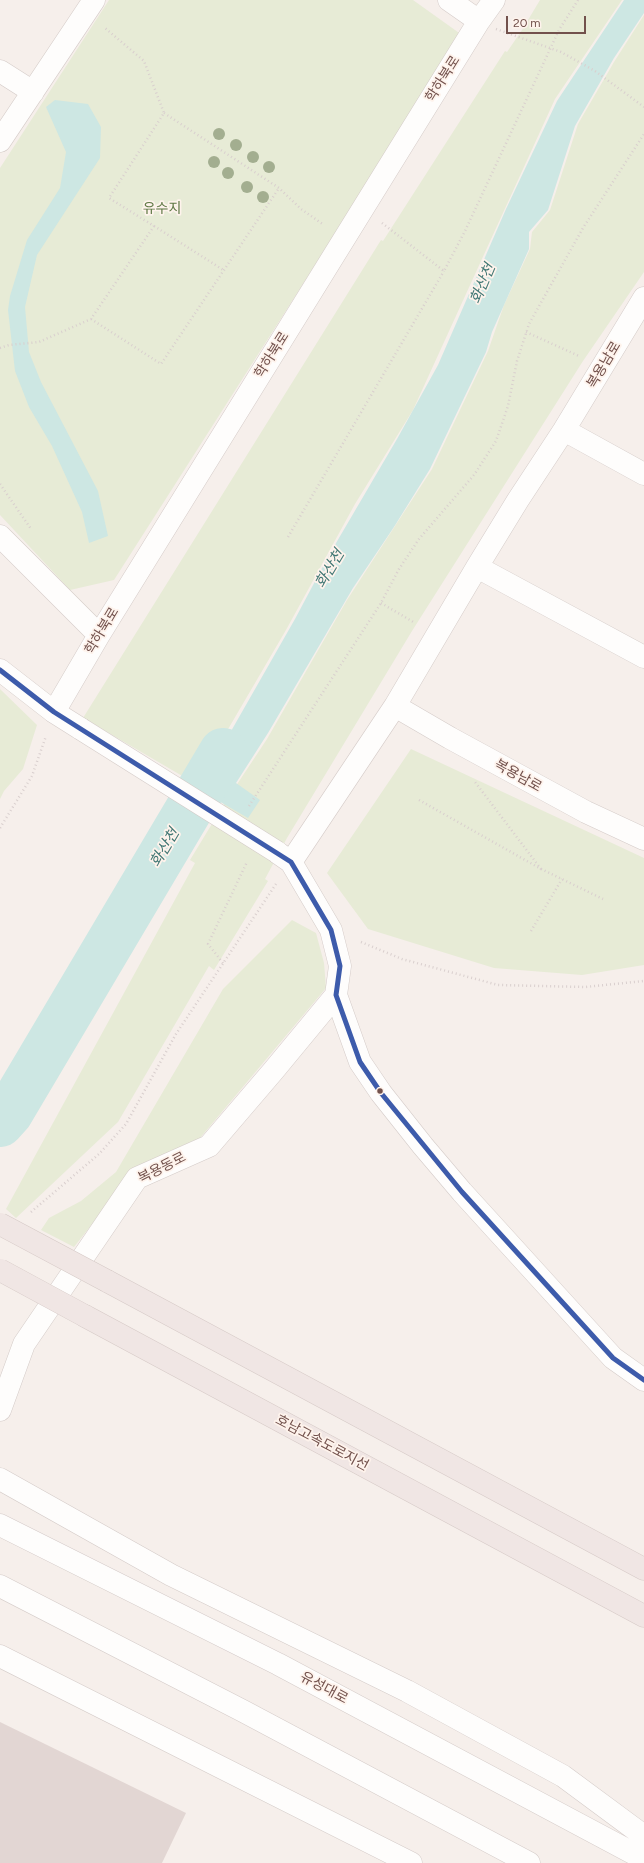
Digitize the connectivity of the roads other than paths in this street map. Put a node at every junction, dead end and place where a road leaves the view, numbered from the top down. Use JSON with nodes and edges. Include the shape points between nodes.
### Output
{"nodes":[{"id":1,"x":94,"y":0,"type":"edge"},
{"id":2,"x":449,"y":0,"type":"edge"},
{"id":3,"x":494,"y":0,"type":"edge"},
{"id":4,"x":488,"y":25,"type":"junction"},
{"id":5,"x":0,"y":71,"type":"edge"},
{"id":6,"x":33,"y":92,"type":"junction"},
{"id":7,"x":0,"y":141,"type":"edge"},
{"id":8,"x":644,"y":299,"type":"edge"},
{"id":9,"x":564,"y":430,"type":"junction"},
{"id":10,"x":644,"y":474,"type":"edge"},
{"id":11,"x":0,"y":536,"type":"edge"},
{"id":12,"x":477,"y":567,"type":"junction"},
{"id":13,"x":99,"y":635,"type":"junction"},
{"id":14,"x":644,"y":657,"type":"edge"},
{"id":15,"x":0,"y":670,"type":"edge"},
{"id":16,"x":395,"y":706,"type":"junction"},
{"id":17,"x":54,"y":712,"type":"junction"},
{"id":18,"x":644,"y":839,"type":"edge"},
{"id":19,"x":284,"y":857,"type":"junction"},
{"id":20,"x":336,"y":994,"type":"junction"},
{"id":21,"x":0,"y":1224,"type":"edge"},
{"id":22,"x":0,"y":1270,"type":"edge"},
{"id":23,"x":644,"y":1380,"type":"edge"},
{"id":24,"x":0,"y":1410,"type":"edge"},
{"id":25,"x":0,"y":1479,"type":"edge"},
{"id":26,"x":0,"y":1524,"type":"edge"},
{"id":27,"x":644,"y":1569,"type":"edge"},
{"id":28,"x":0,"y":1586,"type":"edge"},
{"id":29,"x":644,"y":1616,"type":"edge"},
{"id":30,"x":0,"y":1656,"type":"edge"},
{"id":31,"x":644,"y":1836,"type":"edge"},
{"id":32,"x":644,"y":1859,"type":"edge"},
{"id":33,"x":412,"y":1863,"type":"edge"},
{"id":34,"x":529,"y":1863,"type":"edge"}],
"edges":[{"from":1,"to":6,"type":"street"},
{"from":2,"to":4,"type":"street"},
{"from":3,"to":4,"type":"street","name":"학하북로"},
{"from":4,"to":13,"type":"street","name":"학하북로"},
{"from":5,"to":6,"type":"street"},
{"from":6,"to":7,"type":"street"},
{"from":8,"to":9,"type":"street","name":"복용남로"},
{"from":9,"to":10,"type":"street"},
{"from":9,"to":12,"type":"street","name":"복용남로"},
{"from":11,"to":13,"type":"street"},
{"from":12,"to":14,"type":"street"},
{"from":12,"to":16,"type":"street","name":"복용남로"},
{"from":13,"to":17,"type":"street","name":"학하북로"},
{"from":15,"to":17,"type":"street"},
{"from":16,"to":18,"type":"street","name":"복용남로","via":[[586,812]]},
{"from":16,"to":19,"type":"street","name":"복용남로"},
{"from":17,"to":19,"type":"street","bridge":true},
{"from":19,"to":20,"type":"street","via":[[331,930],[340,966]]},
{"from":20,"to":23,"type":"street","via":[[360,1062],[423,1146],[613,1358]]},
{"from":20,"to":24,"type":"street","name":"복용동로","via":[[208,1146],[136,1178],[24,1344]]},
{"from":21,"to":27,"type":"highway","bridge":true},
{"from":22,"to":29,"type":"highway","name":"호남고속도로지선","bridge":true},
{"from":25,"to":31,"type":"street","via":[[171,1575],[408,1691],[563,1776]]},
{"from":26,"to":32,"type":"street","name":"유성대로","via":[[278,1664]]},
{"from":28,"to":34,"type":"street"},
{"from":30,"to":33,"type":"street"}]}
